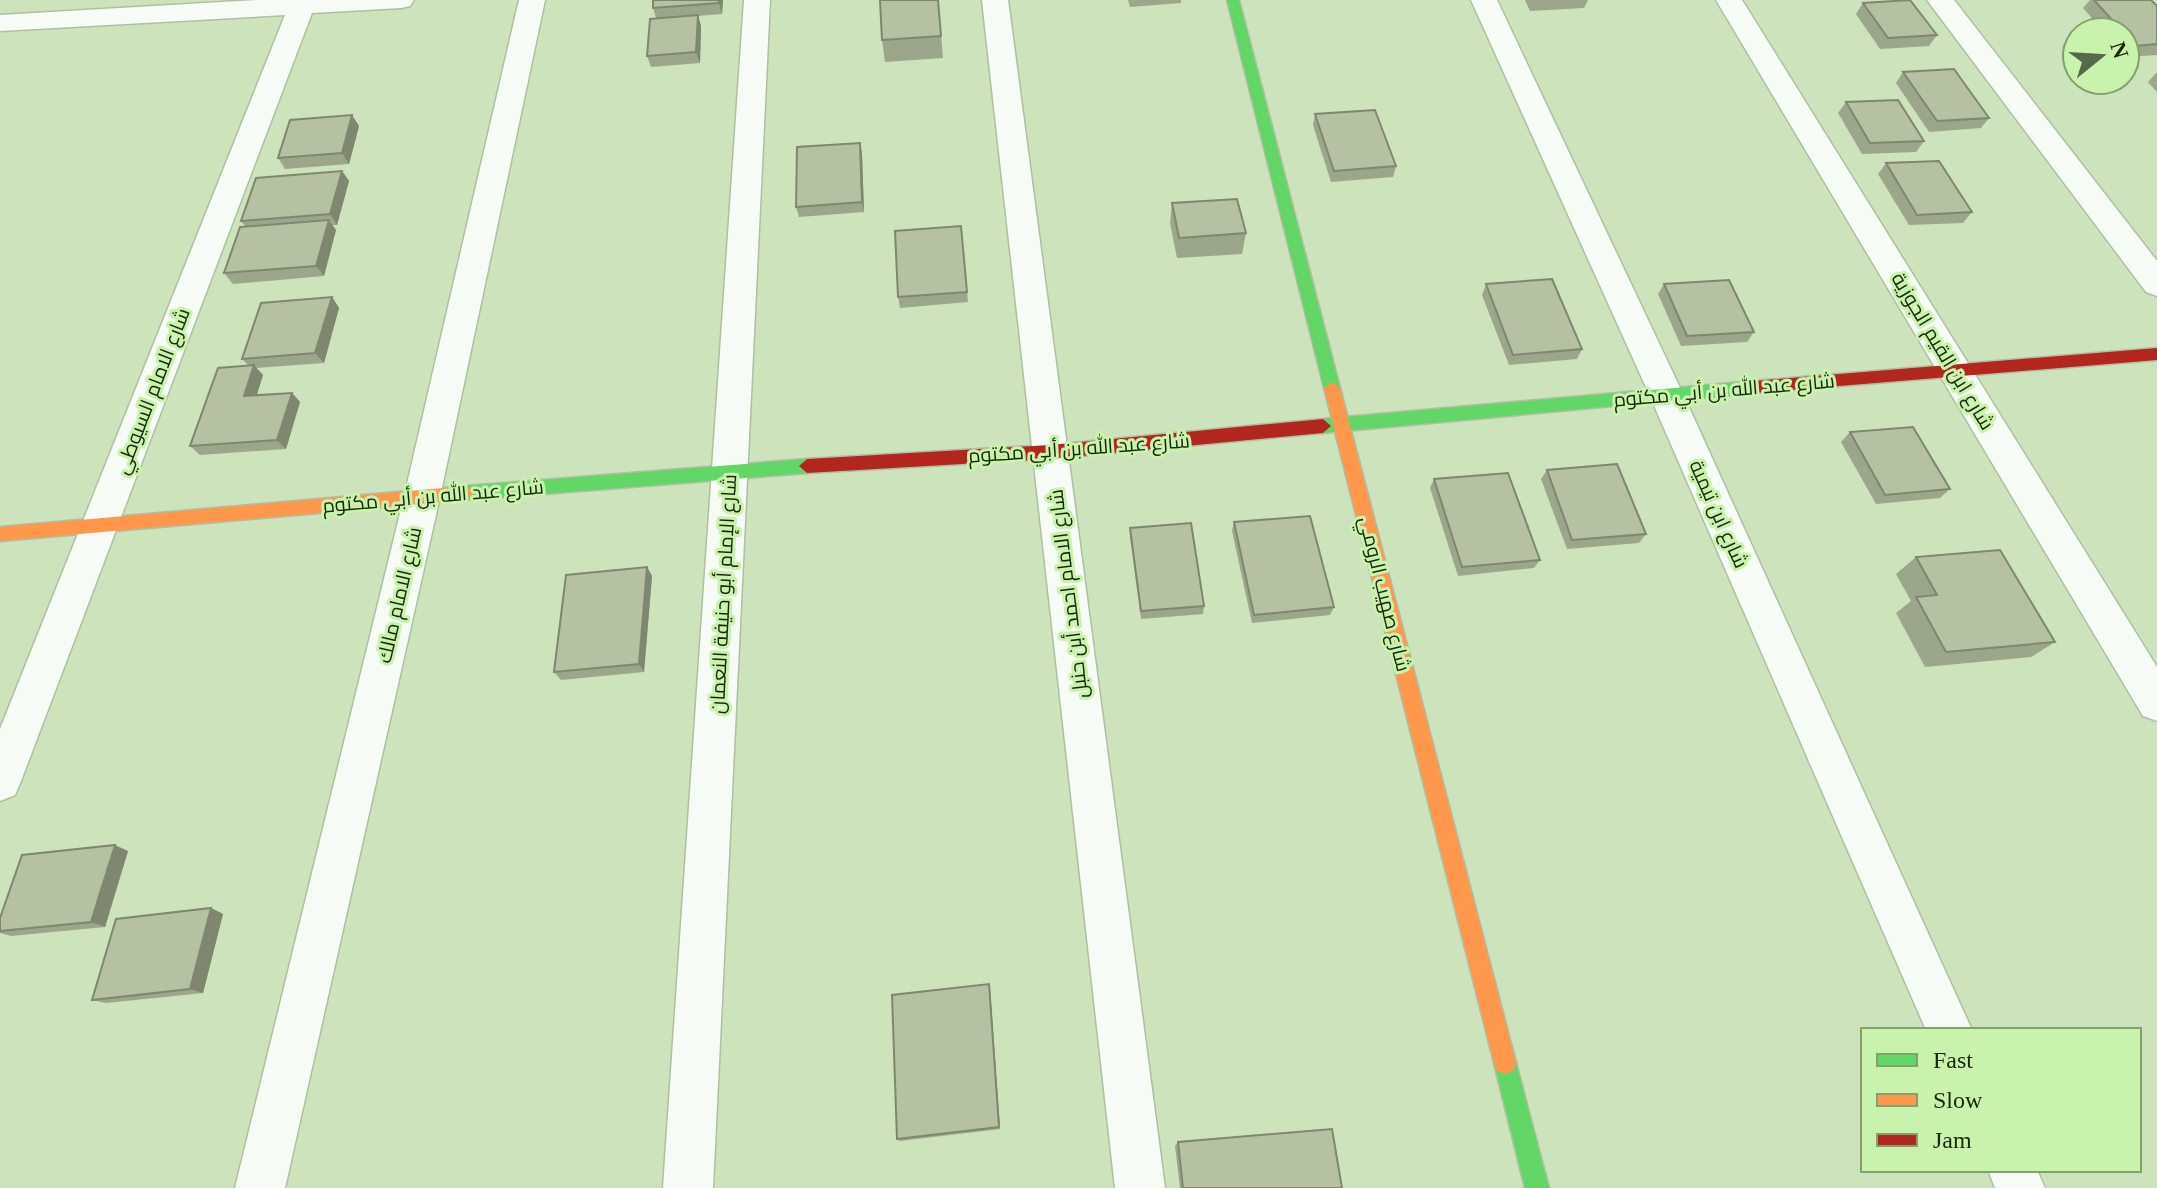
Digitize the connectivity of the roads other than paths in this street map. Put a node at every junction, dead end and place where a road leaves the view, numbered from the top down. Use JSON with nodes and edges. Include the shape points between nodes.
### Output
{"nodes":[{"id":1,"x":401,"y":0,"type":"edge"},
{"id":2,"x":532,"y":0,"type":"edge"},
{"id":3,"x":757,"y":0,"type":"edge"},
{"id":4,"x":995,"y":0,"type":"edge"},
{"id":5,"x":1233,"y":0,"type":"edge"},
{"id":6,"x":1484,"y":0,"type":"edge"},
{"id":7,"x":1729,"y":0,"type":"edge"},
{"id":8,"x":1940,"y":0,"type":"edge"},
{"id":9,"x":302,"y":4,"type":"edge"},
{"id":10,"x":0,"y":23,"type":"edge"},
{"id":11,"x":2157,"y":284,"type":"edge"},
{"id":12,"x":2157,"y":354,"type":"edge"},
{"id":13,"x":1954,"y":370,"type":"junction"},
{"id":14,"x":1666,"y":394,"type":"junction"},
{"id":15,"x":1343,"y":426,"type":"junction"},
{"id":16,"x":1050,"y":452,"type":"junction"},
{"id":17,"x":730,"y":470,"type":"junction"},
{"id":18,"x":422,"y":497,"type":"junction"},
{"id":19,"x":99,"y":526,"type":"junction"},
{"id":20,"x":0,"y":534,"type":"edge"},
{"id":21,"x":2157,"y":703,"type":"edge"},
{"id":22,"x":0,"y":781,"type":"edge"},
{"id":23,"x":1948,"y":1028,"type":"edge"},
{"id":24,"x":260,"y":1188,"type":"edge"},
{"id":25,"x":688,"y":1188,"type":"edge"},
{"id":26,"x":1140,"y":1188,"type":"edge"},
{"id":27,"x":1537,"y":1188,"type":"edge"}],
"edges":[{"from":1,"to":9,"type":"street"},
{"from":2,"to":18,"type":"street","name":"شارع الامام مالك"},
{"from":3,"to":17,"type":"street","name":"شارع الإمام أبو حنيفة النعمان"},
{"from":4,"to":16,"type":"street","name":"شارع الامام احمد أبن حنبل"},
{"from":5,"to":15,"type":"street","name":"شارع صهيب الرومي"},
{"from":6,"to":14,"type":"street","name":"شارع ابن تيمية"},
{"from":7,"to":13,"type":"street","name":"شارع ابن القيم الجوزية"},
{"from":8,"to":11,"type":"street"},
{"from":9,"to":10,"type":"street"},
{"from":9,"to":19,"type":"street","name":"شارع الامام السيوطي"},
{"from":12,"to":13,"type":"street","name":"شارع عبد الله بن أبي مكتوم"},
{"from":13,"to":14,"type":"street","name":"شارع عبد الله بن أبي مكتوم"},
{"from":13,"to":21,"type":"street","name":"شارع ابن القيم الجوزية"},
{"from":14,"to":15,"type":"street","name":"شارع عبد الله بن أبي مكتوم"},
{"from":14,"to":23,"type":"street","name":"شارع ابن تيمية"},
{"from":15,"to":16,"type":"street","name":"شارع عبد الله بن أبي مكتوم"},
{"from":15,"to":27,"type":"street","name":"شارع صهيب الرومي"},
{"from":16,"to":17,"type":"street","name":"شارع عبد الله بن أبي مكتوم"},
{"from":16,"to":26,"type":"street","name":"شارع الامام احمد أبن حنبل"},
{"from":17,"to":18,"type":"street","name":"شارع عبد الله بن أبي مكتوم"},
{"from":17,"to":25,"type":"street","name":"شارع الإمام أبو حنيفة النعمان"},
{"from":18,"to":19,"type":"street","name":"شارع عبد الله بن أبي مكتوم"},
{"from":18,"to":24,"type":"street","name":"شارع الامام مالك"},
{"from":19,"to":20,"type":"street","name":"شارع عبد الله بن أبي مكتوم"},
{"from":19,"to":22,"type":"street","name":"شارع الامام السيوطي"}]}
